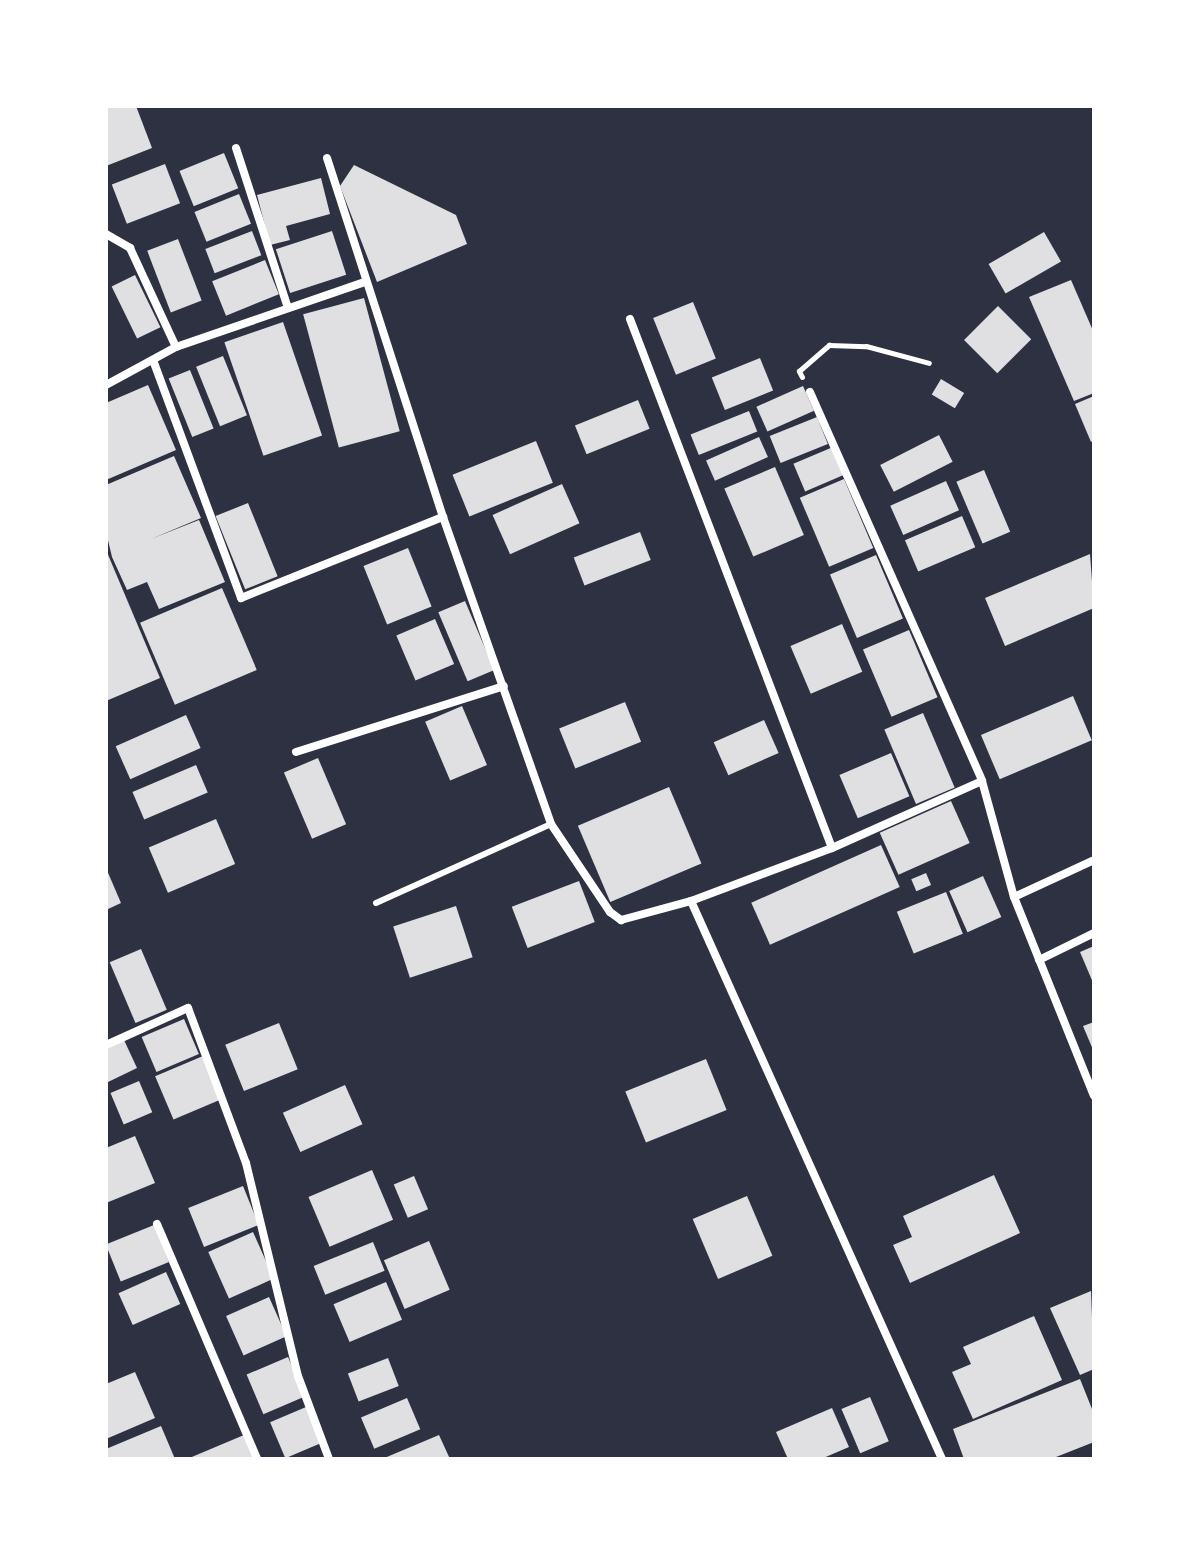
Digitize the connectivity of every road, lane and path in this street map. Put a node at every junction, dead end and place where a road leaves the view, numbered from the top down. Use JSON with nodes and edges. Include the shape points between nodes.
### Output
{"nodes":[{"id":1,"x":236,"y":148,"type":"dead end"},
{"id":2,"x":327,"y":158,"type":"dead end"},
{"id":3,"x":106,"y":234,"type":"edge"},
{"id":4,"x":365,"y":282,"type":"junction"},
{"id":5,"x":287,"y":305,"type":"junction"},
{"id":6,"x":630,"y":319,"type":"dead end"},
{"id":7,"x":176,"y":347,"type":"junction"},
{"id":8,"x":153,"y":360,"type":"junction"},
{"id":9,"x":929,"y":363,"type":"dead end"},
{"id":10,"x":799,"y":371,"type":"dead end"},
{"id":11,"x":106,"y":385,"type":"edge"},
{"id":12,"x":810,"y":392,"type":"dead end"},
{"id":13,"x":443,"y":517,"type":"junction"},
{"id":14,"x":504,"y":686,"type":"junction"},
{"id":15,"x":296,"y":752,"type":"dead end"},
{"id":16,"x":982,"y":781,"type":"junction"},
{"id":17,"x":551,"y":824,"type":"junction"},
{"id":18,"x":832,"y":848,"type":"junction"},
{"id":19,"x":1094,"y":860,"type":"edge"},
{"id":20,"x":1014,"y":897,"type":"junction"},
{"id":21,"x":691,"y":901,"type":"junction"},
{"id":22,"x":376,"y":903,"type":"dead end"},
{"id":23,"x":1094,"y":933,"type":"edge"},
{"id":24,"x":1039,"y":960,"type":"junction"},
{"id":25,"x":106,"y":1045,"type":"edge"},
{"id":26,"x":1094,"y":1096,"type":"edge"},
{"id":27,"x":157,"y":1224,"type":"dead end"},
{"id":28,"x":257,"y":1459,"type":"edge"},
{"id":29,"x":329,"y":1459,"type":"edge"},
{"id":30,"x":942,"y":1459,"type":"edge"}],
"edges":[{"from":1,"to":5,"type":"street"},
{"from":2,"to":4,"type":"street"},
{"from":3,"to":7,"type":"street","via":[[130,248]]},
{"from":4,"to":5,"type":"street"},
{"from":4,"to":13,"type":"street"},
{"from":5,"to":7,"type":"street"},
{"from":6,"to":18,"type":"street"},
{"from":7,"to":8,"type":"street"},
{"from":8,"to":11,"type":"street"},
{"from":8,"to":13,"type":"street","via":[[241,598]]},
{"from":9,"to":10,"type":"path","via":[[866,346],[829,345]]},
{"from":12,"to":16,"type":"street"},
{"from":13,"to":14,"type":"street"},
{"from":14,"to":15,"type":"street"},
{"from":14,"to":17,"type":"street"},
{"from":16,"to":18,"type":"street"},
{"from":16,"to":20,"type":"street"},
{"from":17,"to":21,"type":"street","via":[[610,912],[621,920]]},
{"from":17,"to":22,"type":"lane"},
{"from":18,"to":21,"type":"street"},
{"from":19,"to":20,"type":"street"},
{"from":20,"to":24,"type":"street"},
{"from":21,"to":30,"type":"street"},
{"from":23,"to":24,"type":"street"},
{"from":24,"to":26,"type":"street"},
{"from":25,"to":29,"type":"street","via":[[188,1008],[246,1163],[298,1376]]},
{"from":27,"to":28,"type":"street"}]}
